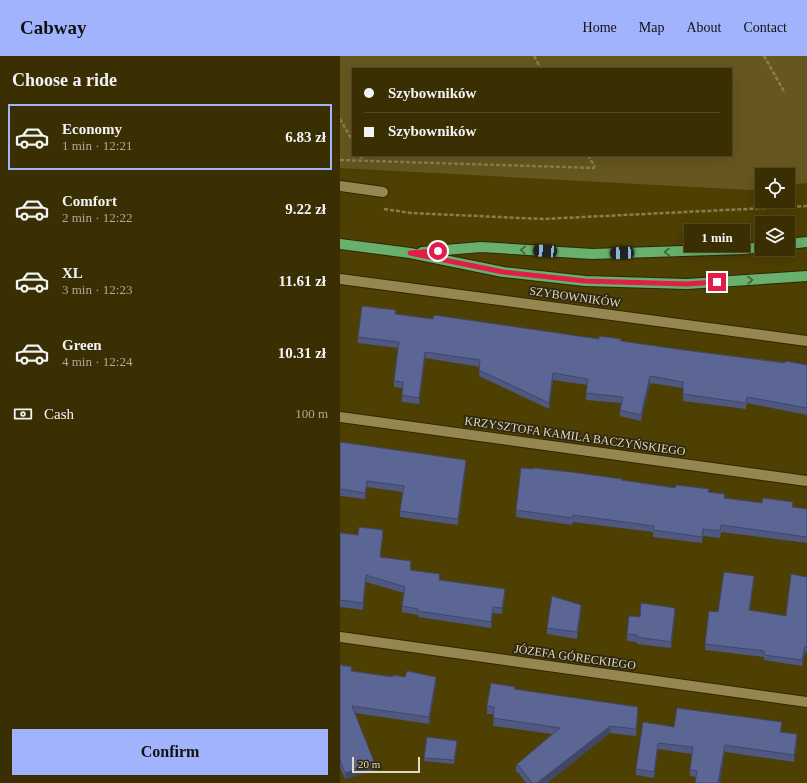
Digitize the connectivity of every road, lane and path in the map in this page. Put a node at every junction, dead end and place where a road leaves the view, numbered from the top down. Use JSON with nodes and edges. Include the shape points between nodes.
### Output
{"nodes":[{"id":1,"x":534,"y":56,"type":"edge"},
{"id":2,"x":764,"y":56,"type":"edge"},
{"id":3,"x":540,"y":68,"type":"edge"},
{"id":4,"x":785,"y":93,"type":"dead end"},
{"id":5,"x":340,"y":119,"type":"edge"},
{"id":6,"x":352,"y":140,"type":"edge"},
{"id":7,"x":361,"y":156,"type":"edge"},
{"id":8,"x":589,"y":156,"type":"edge"},
{"id":9,"x":340,"y":160,"type":"edge"},
{"id":10,"x":363,"y":160,"type":"junction"},
{"id":11,"x":340,"y":186,"type":"edge"},
{"id":12,"x":383,"y":192,"type":"dead end"},
{"id":13,"x":807,"y":206,"type":"edge"},
{"id":14,"x":379,"y":209,"type":"dead end"},
{"id":15,"x":807,"y":242,"type":"edge"},
{"id":16,"x":795,"y":243,"type":"edge"},
{"id":17,"x":340,"y":244,"type":"edge"},
{"id":18,"x":755,"y":248,"type":"edge"},
{"id":19,"x":410,"y":253,"type":"junction"},
{"id":20,"x":807,"y":276,"type":"edge"},
{"id":21,"x":340,"y":279,"type":"edge"},
{"id":22,"x":807,"y":341,"type":"edge"},
{"id":23,"x":340,"y":417,"type":"edge"},
{"id":24,"x":807,"y":480,"type":"edge"},
{"id":25,"x":340,"y":637,"type":"edge"},
{"id":26,"x":807,"y":702,"type":"edge"}],
"edges":[{"from":1,"to":3,"type":"path"},
{"from":2,"to":4,"type":"path"},
{"from":5,"to":6,"type":"path"},
{"from":7,"to":10,"type":"path"},
{"from":8,"to":10,"type":"path","via":[[596,168]]},
{"from":9,"to":10,"type":"path"},
{"from":11,"to":12,"type":"street"},
{"from":13,"to":14,"type":"path","via":[[543,219],[411,213]]},
{"from":15,"to":16,"type":"main road"},
{"from":17,"to":19,"type":"main road","name":"SZYBOWNIKÓW"},
{"from":18,"to":19,"type":"main road","name":"SZYBOWNIKÓW","one_way":true,"via":[[592,254],[481,247]]},
{"from":19,"to":20,"type":"main road","name":"SZYBOWNIKÓW","one_way":true,"via":[[503,272],[585,281],[687,284]]},
{"from":21,"to":22,"type":"street","name":"SZYBOWNIKÓW"},
{"from":23,"to":24,"type":"street","name":"KRZYSZTOFA KAMILA BACZYŃSKIEGO"},
{"from":25,"to":26,"type":"street","name":"JÓZEFA GÓRECKIEGO"}]}
